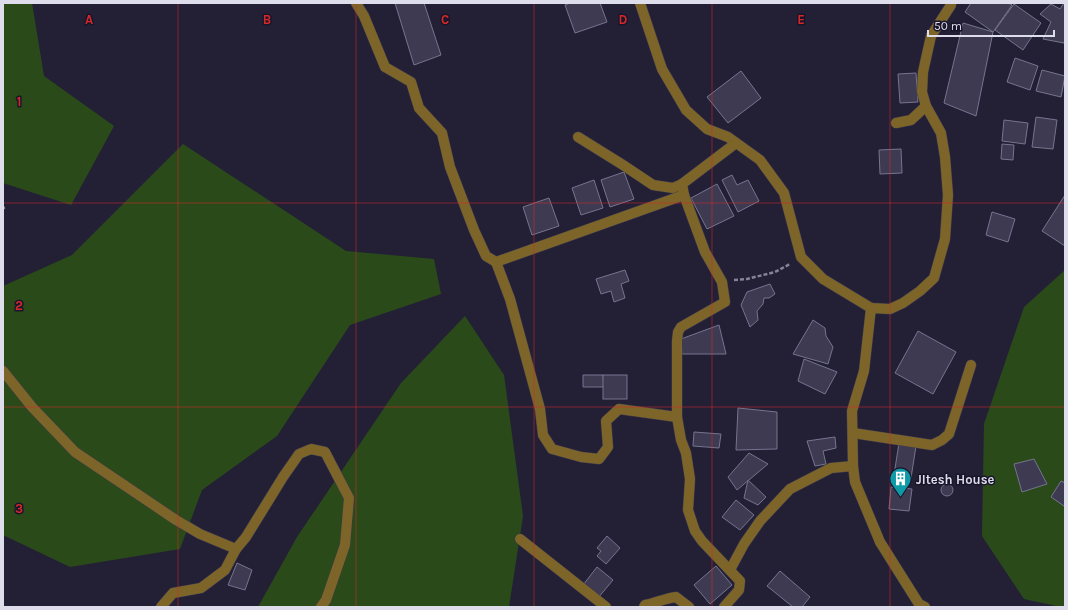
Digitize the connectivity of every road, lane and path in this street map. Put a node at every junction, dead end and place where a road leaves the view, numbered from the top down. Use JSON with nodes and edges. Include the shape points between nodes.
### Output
{"nodes":[{"id":1,"x":356,"y":3,"type":"edge"},
{"id":2,"x":640,"y":3,"type":"edge"},
{"id":3,"x":951,"y":3,"type":"edge"},
{"id":4,"x":926,"y":106,"type":"junction"},
{"id":5,"x":896,"y":123,"type":"dead end"},
{"id":6,"x":578,"y":137,"type":"dead end"},
{"id":7,"x":736,"y":143,"type":"junction"},
{"id":8,"x":682,"y":184,"type":"junction"},
{"id":9,"x":684,"y":195,"type":"junction"},
{"id":10,"x":801,"y":257,"type":"junction"},
{"id":11,"x":496,"y":262,"type":"junction"},
{"id":12,"x":722,"y":282,"type":"junction"},
{"id":13,"x":871,"y":308,"type":"junction"},
{"id":14,"x":971,"y":366,"type":"dead end"},
{"id":15,"x":3,"y":371,"type":"edge"},
{"id":16,"x":678,"y":417,"type":"junction"},
{"id":17,"x":853,"y":433,"type":"junction"},
{"id":18,"x":853,"y":466,"type":"junction"},
{"id":19,"x":520,"y":539,"type":"dead end"},
{"id":20,"x":236,"y":549,"type":"junction"},
{"id":21,"x":730,"y":570,"type":"junction"},
{"id":22,"x":161,"y":607,"type":"edge"},
{"id":23,"x":321,"y":607,"type":"edge"},
{"id":24,"x":606,"y":607,"type":"edge"},
{"id":25,"x":644,"y":607,"type":"edge"},
{"id":26,"x":689,"y":607,"type":"edge"},
{"id":27,"x":724,"y":607,"type":"edge"},
{"id":28,"x":925,"y":607,"type":"edge"}],
"edges":[{"from":1,"to":11,"type":"street","via":[[385,67],[411,82],[418,108],[442,133],[450,167],[474,230],[486,256]]},
{"from":2,"to":7,"type":"street","via":[[662,69],[686,110],[707,129]]},
{"from":3,"to":4,"type":"street","via":[[931,36],[923,72],[922,92]]},
{"from":4,"to":5,"type":"street","via":[[911,120]]},
{"from":4,"to":13,"type":"street","via":[[941,133],[945,157],[948,195],[945,239],[934,278],[903,303],[890,309]]},
{"from":6,"to":8,"type":"street","via":[[653,185],[673,188]]},
{"from":7,"to":8,"type":"street"},
{"from":7,"to":10,"type":"street","via":[[760,160],[784,193]]},
{"from":8,"to":9,"type":"street"},
{"from":9,"to":11,"type":"street"},
{"from":9,"to":12,"type":"street","via":[[705,252]]},
{"from":10,"to":12,"type":"path","via":[[775,272]]},
{"from":10,"to":13,"type":"street","via":[[823,279]]},
{"from":11,"to":16,"type":"street","via":[[510,299],[540,409],[543,435],[552,449],[599,459],[608,447],[606,421],[619,409]]},
{"from":12,"to":16,"type":"street","via":[[725,302],[681,327],[678,332]]},
{"from":13,"to":17,"type":"street","via":[[864,371],[852,411]]},
{"from":14,"to":17,"type":"street","via":[[949,434],[942,440],[932,445]]},
{"from":15,"to":20,"type":"street","via":[[75,452],[176,520],[200,534]]},
{"from":16,"to":21,"type":"street","via":[[690,479],[688,510],[695,531]]},
{"from":17,"to":18,"type":"street"},
{"from":18,"to":21,"type":"street","via":[[831,468],[790,488],[760,521]]},
{"from":18,"to":28,"type":"street","via":[[855,482],[880,542],[919,604]]},
{"from":19,"to":24,"type":"street"},
{"from":20,"to":22,"type":"street","via":[[225,570],[201,588],[173,593]]},
{"from":20,"to":23,"type":"street","via":[[299,454],[312,449],[325,452],[349,498],[345,545],[326,600]]},
{"from":21,"to":27,"type":"street","via":[[740,581],[739,590]]},
{"from":25,"to":26,"type":"street","via":[[676,597]]}]}
